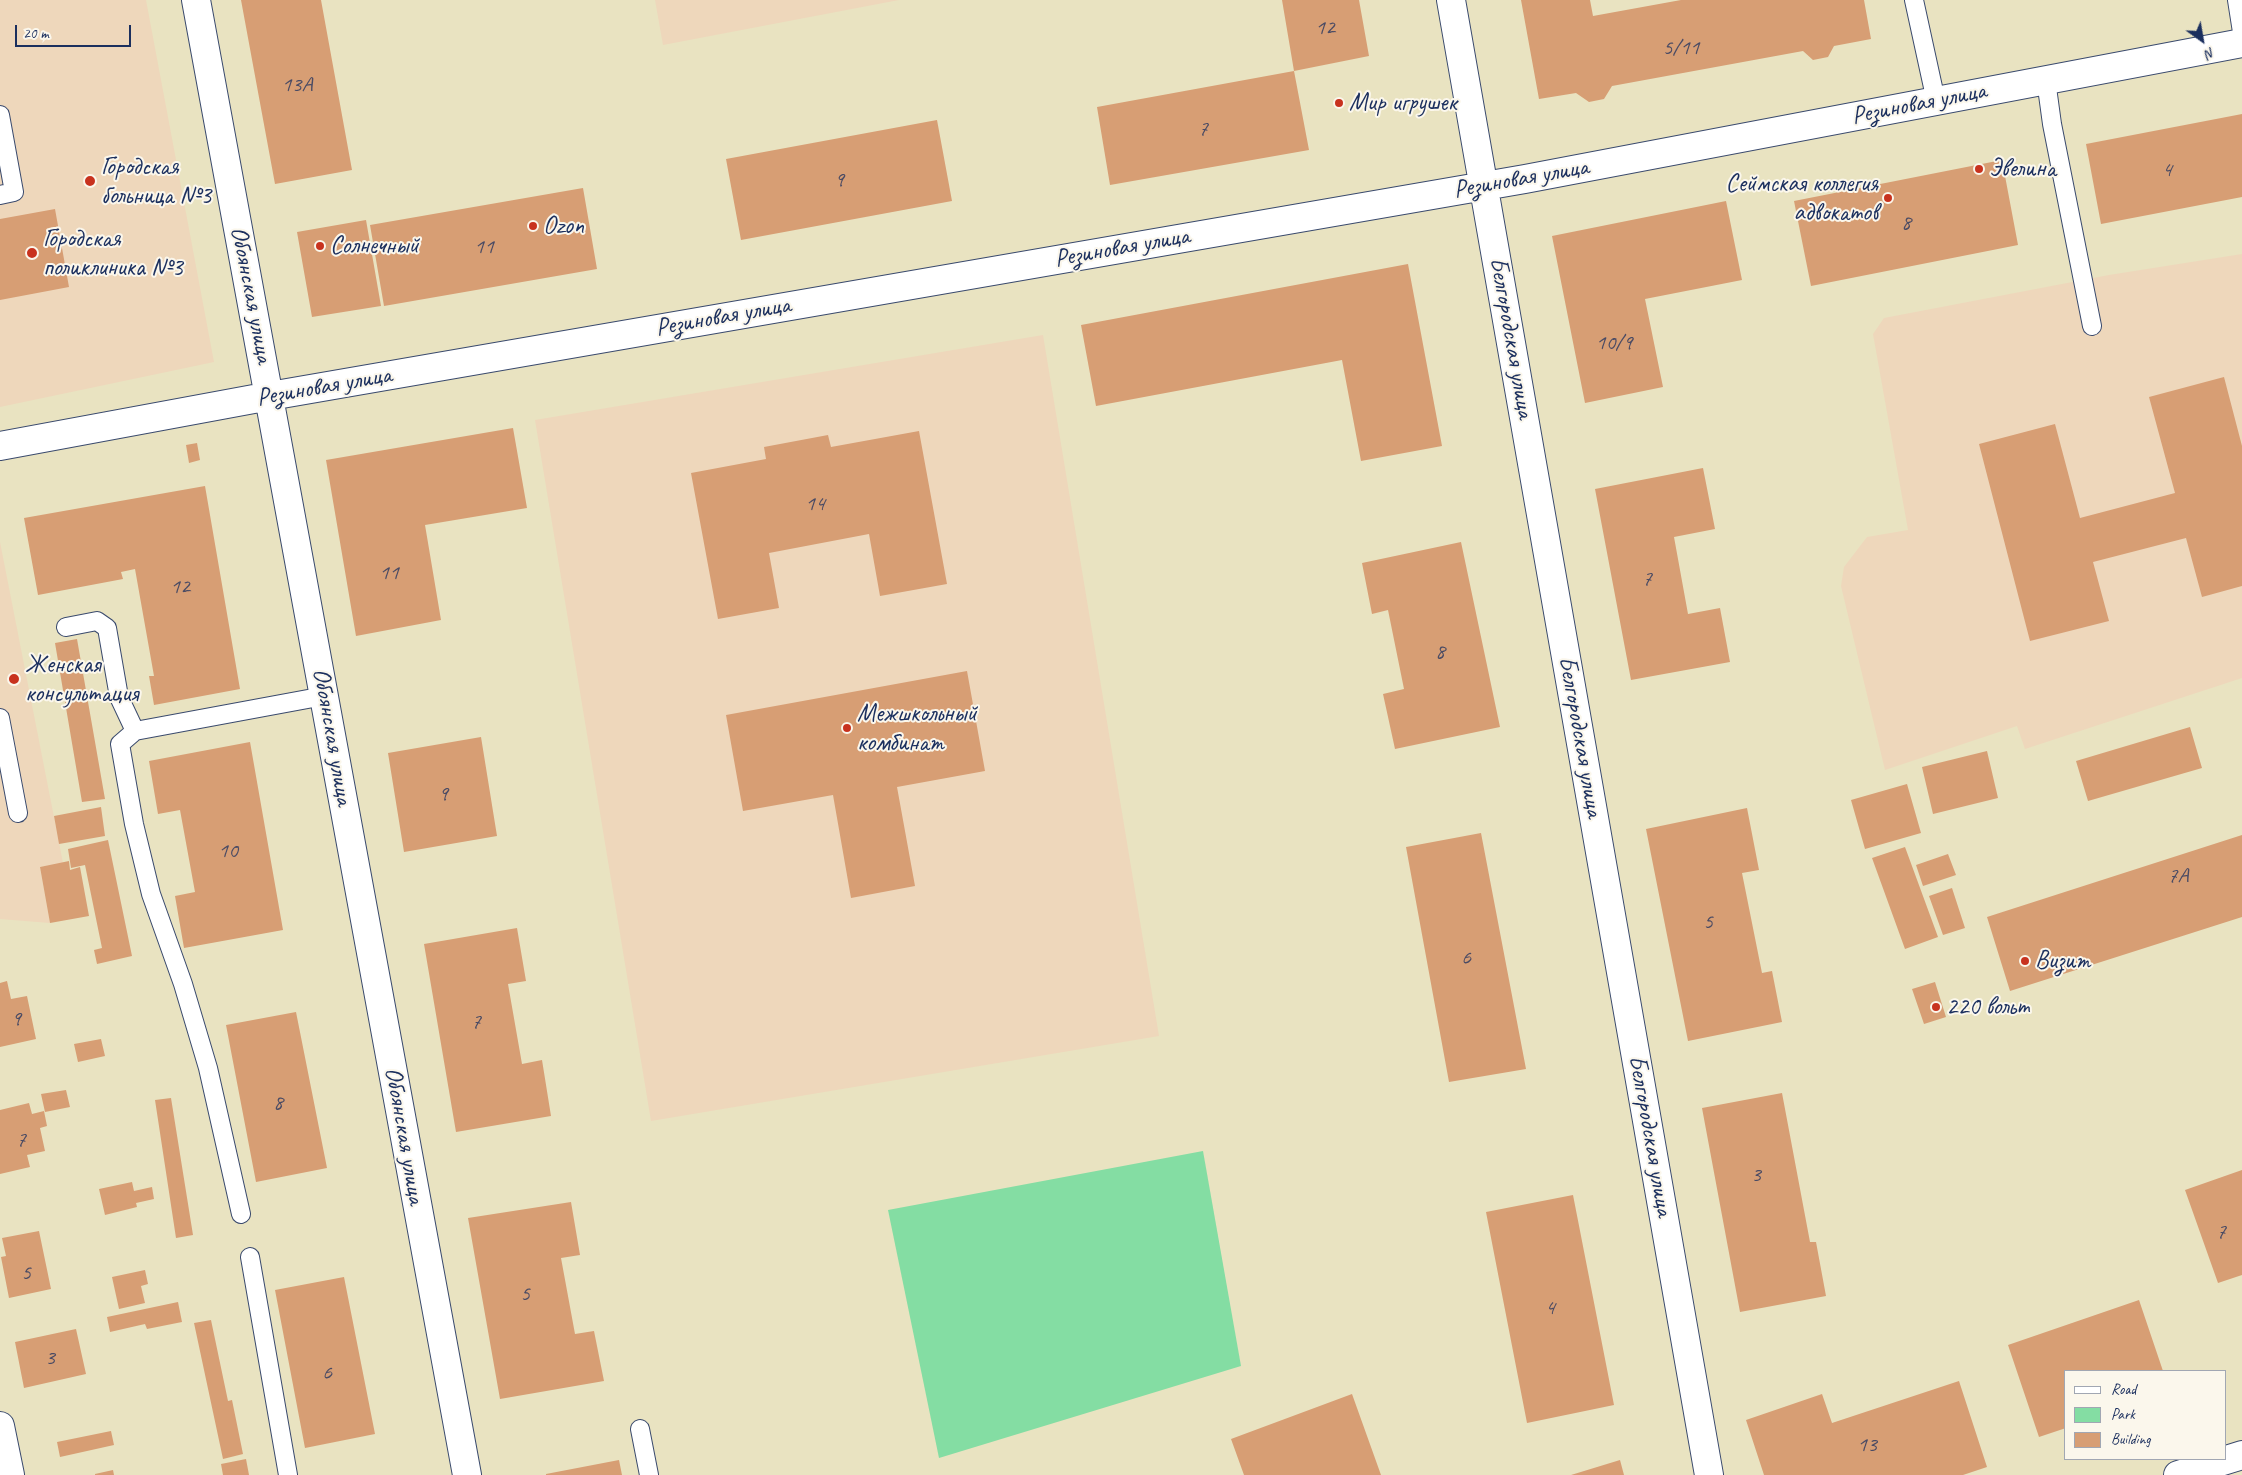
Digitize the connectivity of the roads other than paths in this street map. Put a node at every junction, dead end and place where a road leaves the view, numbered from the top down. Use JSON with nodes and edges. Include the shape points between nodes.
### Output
{"nodes":[{"id":1,"x":196,"y":0,"type":"edge"},
{"id":2,"x":1451,"y":0,"type":"edge"},
{"id":3,"x":1914,"y":0,"type":"edge"},
{"id":4,"x":2237,"y":0,"type":"edge"},
{"id":5,"x":2242,"y":32,"type":"edge"},
{"id":6,"x":2242,"y":43,"type":"edge"},
{"id":7,"x":2046,"y":80,"type":"junction"},
{"id":8,"x":1936,"y":101,"type":"junction"},
{"id":9,"x":0,"y":115,"type":"edge"},
{"id":10,"x":1484,"y":185,"type":"junction"},
{"id":11,"x":0,"y":194,"type":"edge"},
{"id":12,"x":2092,"y":326,"type":"dead end"},
{"id":13,"x":270,"y":396,"type":"junction"},
{"id":14,"x":0,"y":446,"type":"edge"},
{"id":15,"x":66,"y":627,"type":"dead end"},
{"id":16,"x":324,"y":696,"type":"junction"},
{"id":17,"x":0,"y":718,"type":"edge"},
{"id":18,"x":136,"y":731,"type":"junction"},
{"id":19,"x":18,"y":813,"type":"dead end"},
{"id":20,"x":241,"y":1214,"type":"dead end"},
{"id":21,"x":250,"y":1256,"type":"dead end"},
{"id":22,"x":0,"y":1426,"type":"edge"},
{"id":23,"x":640,"y":1429,"type":"dead end"},
{"id":24,"x":2242,"y":1455,"type":"edge"},
{"id":25,"x":2226,"y":1460,"type":"edge"},
{"id":26,"x":2227,"y":1460,"type":"edge"},
{"id":27,"x":10,"y":1475,"type":"edge"},
{"id":28,"x":288,"y":1475,"type":"edge"},
{"id":29,"x":467,"y":1475,"type":"edge"},
{"id":30,"x":649,"y":1475,"type":"edge"},
{"id":31,"x":1709,"y":1475,"type":"edge"},
{"id":32,"x":2178,"y":1475,"type":"edge"}],
"edges":[{"from":1,"to":13,"type":"street","name":"Обоянская улица"},
{"from":2,"to":10,"type":"street","name":"Белгородская улица"},
{"from":3,"to":8,"type":"lane"},
{"from":4,"to":5,"type":"lane"},
{"from":6,"to":7,"type":"street","name":"Резиновая улица"},
{"from":7,"to":8,"type":"street","name":"Резиновая улица"},
{"from":7,"to":12,"type":"lane"},
{"from":8,"to":10,"type":"street","name":"Резиновая улица"},
{"from":9,"to":11,"type":"lane","via":[[14,192]]},
{"from":10,"to":13,"type":"street","name":"Резиновая улица"},
{"from":10,"to":31,"type":"street","name":"Белгородская улица"},
{"from":13,"to":14,"type":"street","name":"Резиновая улица"},
{"from":13,"to":16,"type":"street","name":"Обоянская улица"},
{"from":15,"to":18,"type":"lane","via":[[97,621],[107,628],[119,697]]},
{"from":16,"to":18,"type":"lane"},
{"from":16,"to":29,"type":"street","name":"Обоянская улица"},
{"from":17,"to":19,"type":"lane"},
{"from":18,"to":20,"type":"lane","via":[[120,744],[134,824],[150,894],[184,984],[208,1068]]},
{"from":21,"to":28,"type":"lane"},
{"from":22,"to":27,"type":"street"},
{"from":23,"to":30,"type":"lane"},
{"from":24,"to":26,"type":"street"},
{"from":25,"to":32,"type":"street"}]}
